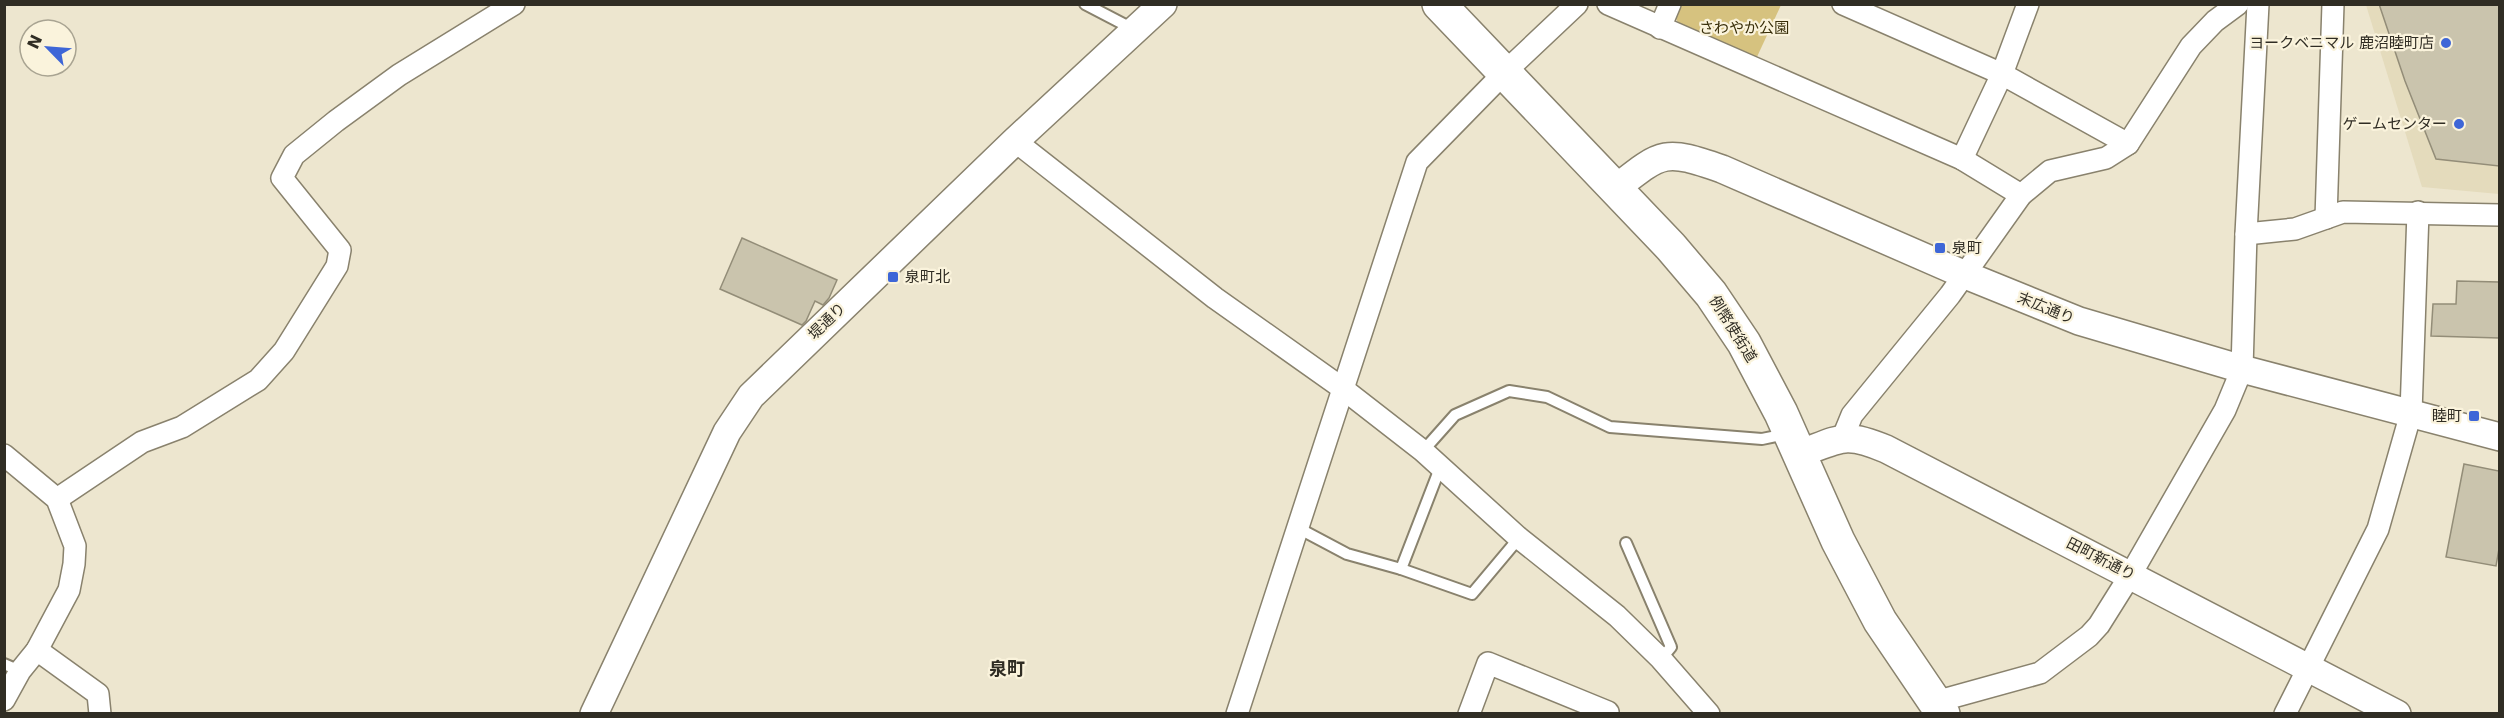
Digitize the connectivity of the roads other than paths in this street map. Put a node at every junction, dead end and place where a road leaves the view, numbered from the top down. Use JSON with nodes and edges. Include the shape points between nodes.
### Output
{"nodes":[{"id":1,"x":514,"y":4,"type":"edge"},
{"id":2,"x":1084,"y":4,"type":"edge"},
{"id":3,"x":1164,"y":4,"type":"edge"},
{"id":4,"x":1439,"y":4,"type":"edge"},
{"id":5,"x":1577,"y":4,"type":"edge"},
{"id":6,"x":1608,"y":4,"type":"edge"},
{"id":7,"x":1670,"y":4,"type":"edge"},
{"id":8,"x":1843,"y":4,"type":"edge"},
{"id":9,"x":2028,"y":4,"type":"edge"},
{"id":10,"x":2238,"y":4,"type":"edge"},
{"id":11,"x":2258,"y":4,"type":"edge"},
{"id":12,"x":2333,"y":4,"type":"edge"},
{"id":13,"x":1660,"y":28,"type":"junction"},
{"id":14,"x":1136,"y":31,"type":"junction"},
{"id":15,"x":1505,"y":72,"type":"junction"},
{"id":16,"x":2002,"y":74,"type":"junction"},
{"id":17,"x":1015,"y":141,"type":"junction"},
{"id":18,"x":2128,"y":144,"type":"junction"},
{"id":19,"x":1962,"y":159,"type":"junction"},
{"id":20,"x":1615,"y":189,"type":"junction"},
{"id":21,"x":2021,"y":195,"type":"junction"},
{"id":22,"x":2418,"y":212,"type":"junction"},
{"id":23,"x":2499,"y":215,"type":"edge"},
{"id":24,"x":2326,"y":218,"type":"junction"},
{"id":25,"x":2246,"y":234,"type":"junction"},
{"id":26,"x":1963,"y":274,"type":"junction"},
{"id":27,"x":2242,"y":369,"type":"junction"},
{"id":28,"x":1342,"y":388,"type":"junction"},
{"id":29,"x":2411,"y":413,"type":"junction"},
{"id":30,"x":1843,"y":437,"type":"junction"},
{"id":31,"x":2499,"y":437,"type":"edge"},
{"id":32,"x":1794,"y":444,"type":"junction"},
{"id":33,"x":1423,"y":451,"type":"junction"},
{"id":34,"x":4,"y":455,"type":"edge"},
{"id":35,"x":1440,"y":468,"type":"junction"},
{"id":36,"x":57,"y":499,"type":"junction"},
{"id":37,"x":1298,"y":528,"type":"junction"},
{"id":38,"x":1519,"y":538,"type":"junction"},
{"id":39,"x":1626,"y":543,"type":"dead end"},
{"id":40,"x":1401,"y":569,"type":"junction"},
{"id":41,"x":2131,"y":574,"type":"junction"},
{"id":42,"x":37,"y":650,"type":"junction"},
{"id":43,"x":1662,"y":659,"type":"junction"},
{"id":44,"x":12,"y":668,"type":"edge"},
{"id":45,"x":2308,"y":668,"type":"junction"},
{"id":46,"x":4,"y":700,"type":"edge"},
{"id":47,"x":1938,"y":710,"type":"edge"},
{"id":48,"x":100,"y":714,"type":"edge"},
{"id":49,"x":594,"y":714,"type":"edge"},
{"id":50,"x":1237,"y":714,"type":"edge"},
{"id":51,"x":1469,"y":714,"type":"edge"},
{"id":52,"x":1607,"y":714,"type":"edge"},
{"id":53,"x":1709,"y":714,"type":"edge"},
{"id":54,"x":2285,"y":714,"type":"edge"},
{"id":55,"x":2397,"y":714,"type":"edge"}],
"edges":[{"from":1,"to":36,"type":"street","via":[[399,75],[294,155],[282,178],[340,250],[340,257],[284,351],[258,380],[182,428],[142,442]]},
{"from":2,"to":14,"type":"lane"},
{"from":3,"to":14,"type":"street","name":"堤通り"},
{"from":4,"to":15,"type":"highway","name":"例幣使街道"},
{"from":5,"to":15,"type":"street"},
{"from":6,"to":13,"type":"street"},
{"from":7,"to":13,"type":"street"},
{"from":8,"to":16,"type":"street"},
{"from":9,"to":16,"type":"street"},
{"from":10,"to":18,"type":"street","via":[[2191,46]]},
{"from":11,"to":25,"type":"street"},
{"from":12,"to":24,"type":"street"},
{"from":13,"to":19,"type":"street"},
{"from":14,"to":17,"type":"street","name":"堤通り"},
{"from":15,"to":20,"type":"highway","name":"例幣使街道"},
{"from":15,"to":28,"type":"street","via":[[1418,162]]},
{"from":16,"to":18,"type":"street"},
{"from":16,"to":19,"type":"street"},
{"from":17,"to":28,"type":"street","via":[[1215,298]]},
{"from":17,"to":49,"type":"street","name":"堤通り","via":[[751,396],[723,440]]},
{"from":18,"to":21,"type":"street","via":[[2106,158],[2050,171]]},
{"from":19,"to":21,"type":"street"},
{"from":20,"to":26,"type":"street","name":"末広通り","via":[[1656,158],[1674,155],[1696,160]]},
{"from":20,"to":32,"type":"highway","name":"例幣使街道","via":[[1711,294],[1744,343]]},
{"from":21,"to":26,"type":"street"},
{"from":22,"to":23,"type":"street"},
{"from":22,"to":24,"type":"street","via":[[2343,212]]},
{"from":22,"to":29,"type":"street"},
{"from":24,"to":25,"type":"street","via":[[2295,229]]},
{"from":25,"to":27,"type":"street"},
{"from":26,"to":27,"type":"street","name":"末広通り","via":[[2079,321]]},
{"from":26,"to":30,"type":"street","via":[[1852,415]]},
{"from":27,"to":29,"type":"street","name":"末広通り"},
{"from":27,"to":41,"type":"street","via":[[2225,410]]},
{"from":28,"to":33,"type":"street"},
{"from":28,"to":37,"type":"street"},
{"from":29,"to":31,"type":"street","name":"末広通り"},
{"from":29,"to":45,"type":"street","via":[[2378,529]]},
{"from":30,"to":32,"type":"street"},
{"from":30,"to":41,"type":"street","name":"田町新通り","via":[[1886,449]]},
{"from":32,"to":33,"type":"lane","via":[[1610,427],[1546,397],[1509,391],[1455,415]]},
{"from":32,"to":47,"type":"highway","name":"例幣使街道","via":[[1880,621]]},
{"from":33,"to":35,"type":"street"},
{"from":34,"to":36,"type":"street"},
{"from":35,"to":38,"type":"street"},
{"from":35,"to":40,"type":"lane"},
{"from":36,"to":42,"type":"street","via":[[75,546],[74,564],[69,590]]},
{"from":37,"to":40,"type":"lane","via":[[1347,554]]},
{"from":37,"to":50,"type":"street"},
{"from":38,"to":40,"type":"lane","via":[[1472,594]]},
{"from":38,"to":43,"type":"street","via":[[1617,616]]},
{"from":39,"to":43,"type":"lane","via":[[1671,647]]},
{"from":41,"to":45,"type":"street","name":"田町新通り"},
{"from":41,"to":47,"type":"street","via":[[2099,625],[2055,664]]},
{"from":42,"to":44,"type":"street"},
{"from":42,"to":48,"type":"street","via":[[98,694]]},
{"from":43,"to":53,"type":"street"},
{"from":44,"to":46,"type":"street"},
{"from":45,"to":54,"type":"street"},
{"from":45,"to":55,"type":"street","name":"田町新通り"},
{"from":51,"to":52,"type":"street","via":[[1488,663]]}]}
